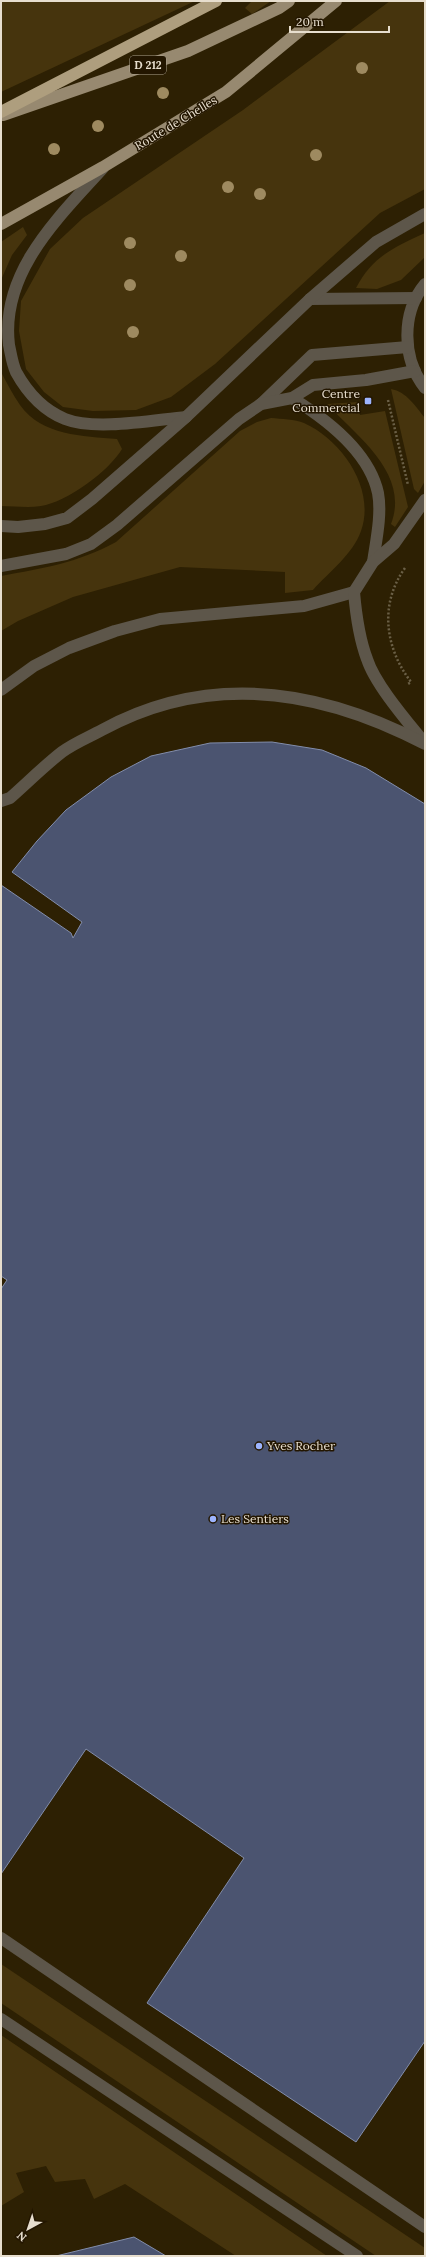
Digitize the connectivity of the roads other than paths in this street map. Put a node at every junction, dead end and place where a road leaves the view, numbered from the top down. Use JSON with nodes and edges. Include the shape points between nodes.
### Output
{"nodes":[{"id":1,"x":216,"y":1,"type":"edge"},
{"id":2,"x":289,"y":1,"type":"edge"},
{"id":3,"x":336,"y":1,"type":"edge"},
{"id":4,"x":1,"y":112,"type":"edge"},
{"id":5,"x":1,"y":116,"type":"edge"},
{"id":6,"x":103,"y":167,"type":"junction"},
{"id":7,"x":425,"y":214,"type":"edge"},
{"id":8,"x":1,"y":224,"type":"edge"},
{"id":9,"x":425,"y":284,"type":"edge"},
{"id":10,"x":416,"y":298,"type":"junction"},
{"id":11,"x":310,"y":299,"type":"junction"},
{"id":12,"x":408,"y":347,"type":"junction"},
{"id":13,"x":415,"y":371,"type":"junction"},
{"id":14,"x":425,"y":388,"type":"edge"},
{"id":15,"x":292,"y":398,"type":"junction"},
{"id":16,"x":261,"y":404,"type":"junction"},
{"id":17,"x":186,"y":417,"type":"junction"},
{"id":18,"x":425,"y":500,"type":"edge"},
{"id":19,"x":1,"y":526,"type":"edge"},
{"id":20,"x":374,"y":562,"type":"junction"},
{"id":21,"x":1,"y":566,"type":"edge"},
{"id":22,"x":354,"y":592,"type":"junction"},
{"id":23,"x":1,"y":690,"type":"edge"},
{"id":24,"x":425,"y":744,"type":"edge"},
{"id":25,"x":1,"y":801,"type":"edge"},
{"id":26,"x":1,"y":1938,"type":"edge"},
{"id":27,"x":1,"y":2019,"type":"edge"},
{"id":28,"x":425,"y":2227,"type":"edge"},
{"id":29,"x":357,"y":2256,"type":"edge"}],
"edges":[{"from":1,"to":4,"type":"highway"},
{"from":2,"to":5,"type":"main road","number":"D 212","via":[[280,8],[188,52]]},
{"from":3,"to":6,"type":"main road","name":"Route de Chelles","via":[[226,92]]},
{"from":6,"to":8,"type":"main road","name":"Route de Chelles"},
{"from":6,"to":17,"type":"street","via":[[33,247],[18,274],[8,299],[6,334],[13,365],[24,388],[43,406],[66,419],[96,425]]},
{"from":7,"to":11,"type":"street","via":[[376,242]]},
{"from":9,"to":10,"type":"street"},
{"from":10,"to":11,"type":"street"},
{"from":10,"to":12,"type":"street","via":[[408,322]]},
{"from":11,"to":17,"type":"street"},
{"from":12,"to":13,"type":"street"},
{"from":12,"to":16,"type":"street","via":[[312,355]]},
{"from":13,"to":14,"type":"street"},
{"from":13,"to":15,"type":"street","via":[[366,380],[313,385]]},
{"from":15,"to":16,"type":"street"},
{"from":15,"to":20,"type":"street","via":[[319,414],[347,440],[367,466],[378,494]]},
{"from":16,"to":21,"type":"street","via":[[239,419],[117,525],[91,544],[66,554]]},
{"from":17,"to":19,"type":"street","via":[[67,518],[45,524]]},
{"from":18,"to":20,"type":"street","via":[[394,544]]},
{"from":20,"to":22,"type":"street"},
{"from":22,"to":23,"type":"street","via":[[304,606],[160,619],[115,631],[69,648],[34,666]]},
{"from":22,"to":24,"type":"street","via":[[358,628],[367,661],[391,700]]},
{"from":24,"to":25,"type":"street","via":[[377,720],[332,707],[274,694],[209,694],[170,701],[116,722],[63,751],[10,798]]},
{"from":26,"to":28,"type":"street"},
{"from":27,"to":29,"type":"street"}]}
